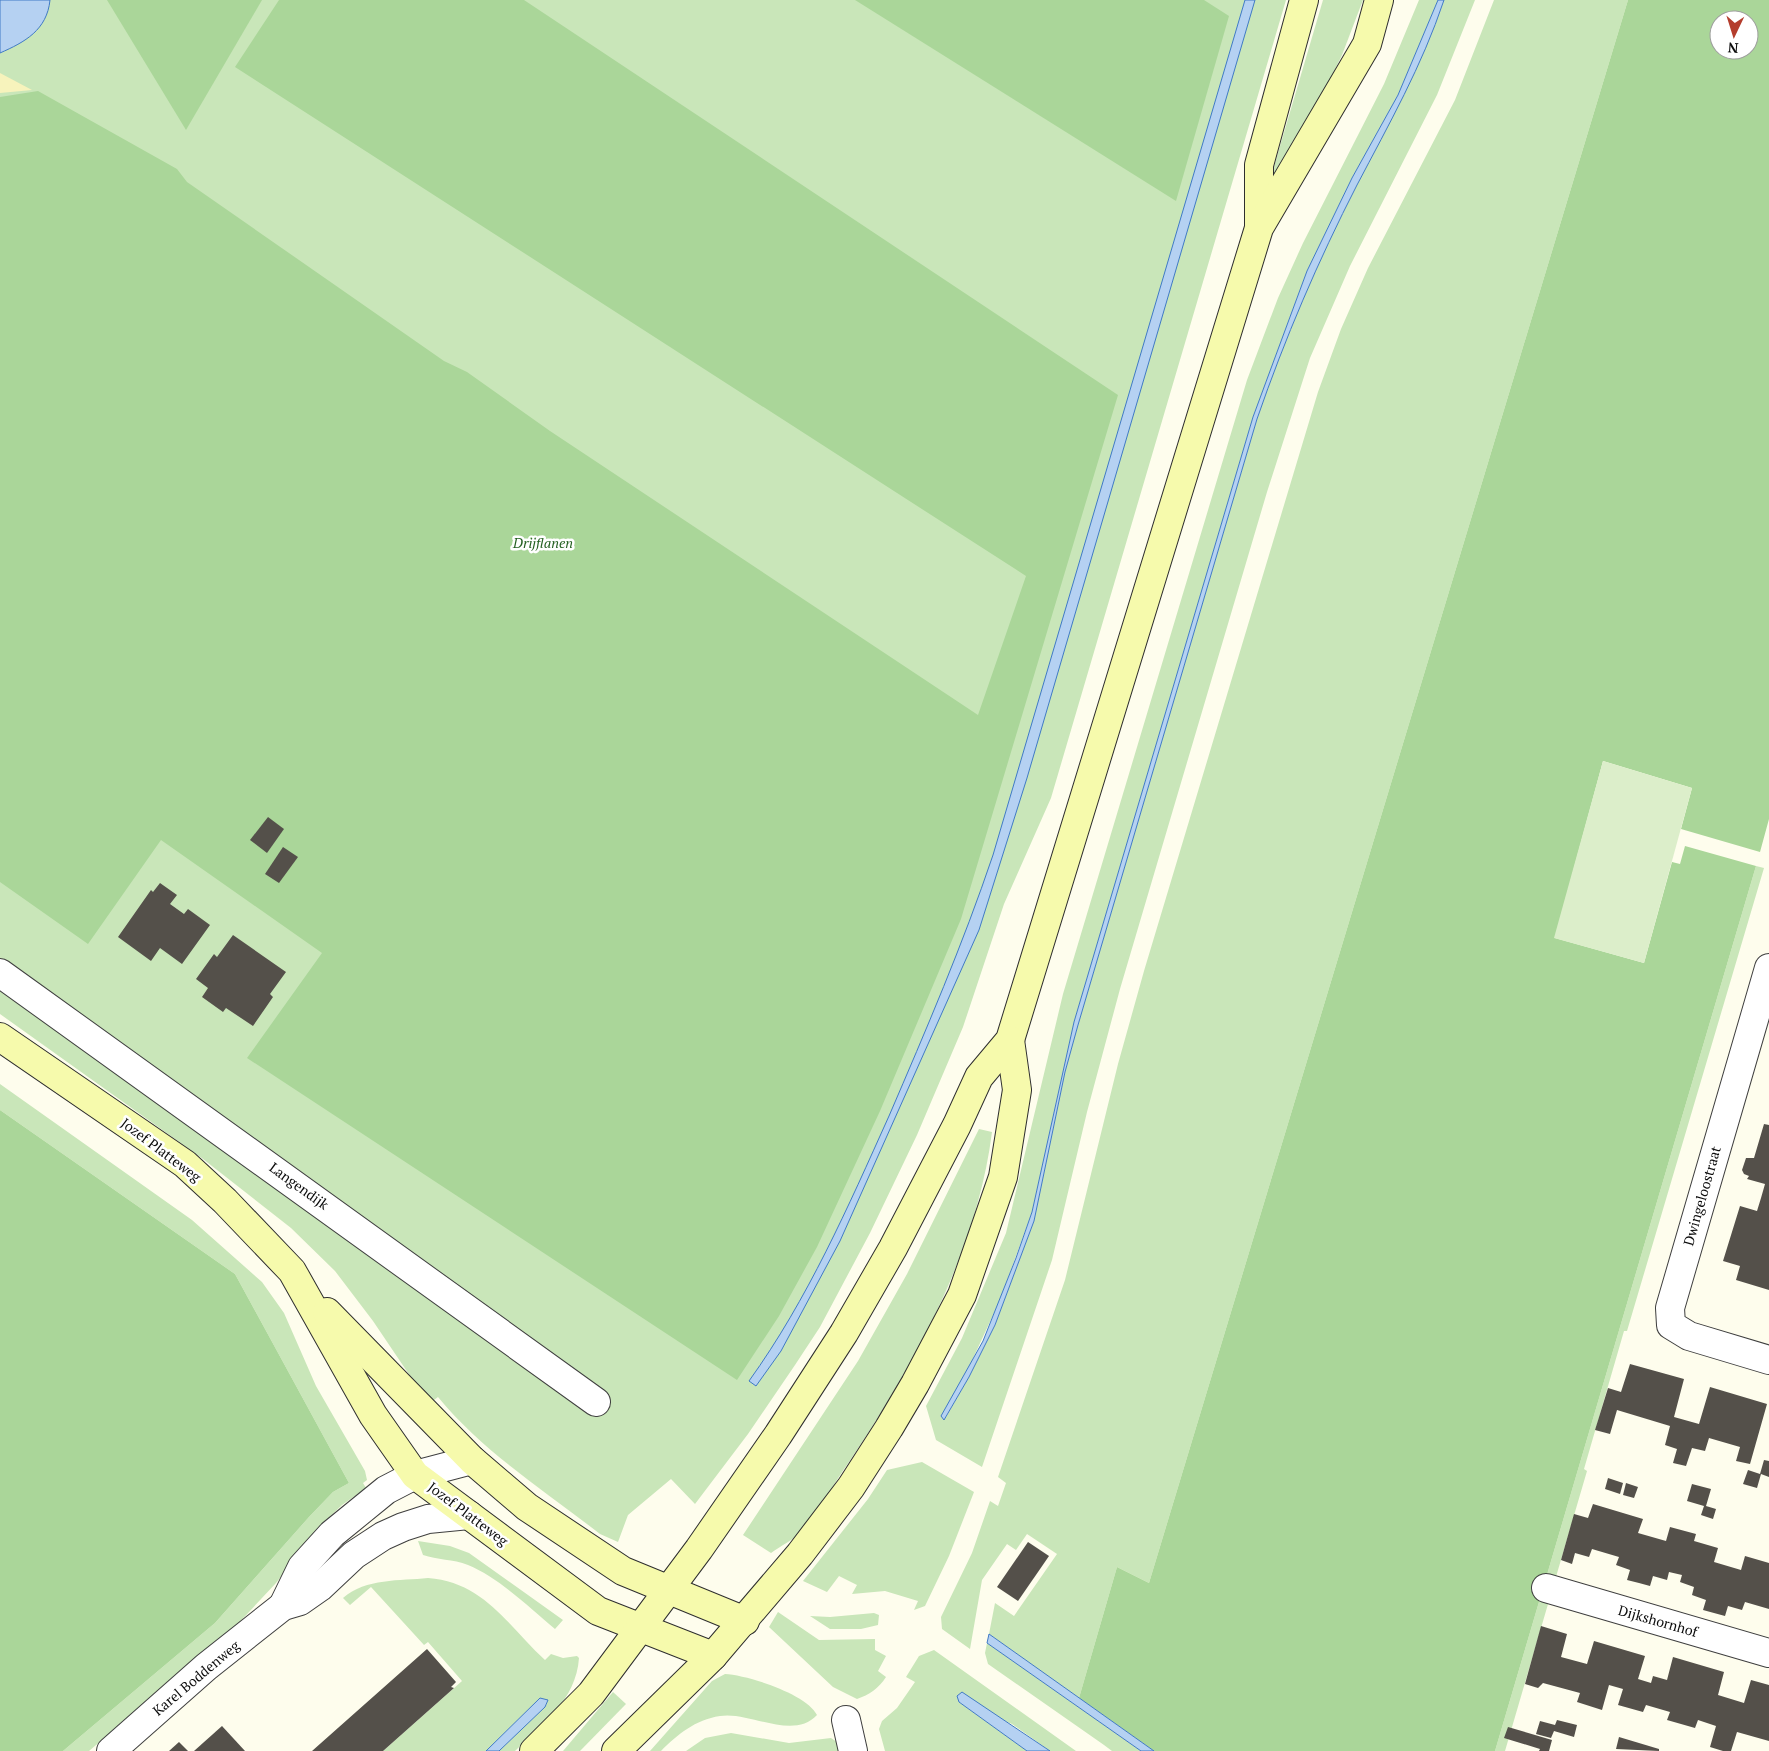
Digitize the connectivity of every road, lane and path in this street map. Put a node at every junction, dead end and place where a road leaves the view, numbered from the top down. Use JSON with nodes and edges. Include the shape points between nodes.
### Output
{"nodes":[{"id":1,"x":1304,"y":0,"type":"edge"},
{"id":2,"x":1379,"y":0,"type":"edge"},
{"id":3,"x":1259,"y":228,"type":"junction"},
{"id":4,"x":1769,"y":968,"type":"edge"},
{"id":5,"x":0,"y":973,"type":"edge"},
{"id":6,"x":0,"y":1037,"type":"edge"},
{"id":7,"x":1010,"y":1040,"type":"junction"},
{"id":8,"x":302,"y":1286,"type":"junction"},
{"id":9,"x":1769,"y":1360,"type":"edge"},
{"id":10,"x":596,"y":1402,"type":"dead end"},
{"id":11,"x":472,"y":1460,"type":"junction"},
{"id":12,"x":415,"y":1475,"type":"junction"},
{"id":13,"x":469,"y":1515,"type":"junction"},
{"id":14,"x":1546,"y":1588,"type":"dead end"},
{"id":15,"x":668,"y":1589,"type":"junction"},
{"id":16,"x":283,"y":1606,"type":"junction"},
{"id":17,"x":744,"y":1621,"type":"junction"},
{"id":18,"x":639,"y":1627,"type":"junction"},
{"id":19,"x":1769,"y":1653,"type":"edge"},
{"id":20,"x":713,"y":1656,"type":"junction"},
{"id":21,"x":846,"y":1720,"type":"dead end"},
{"id":22,"x":111,"y":1751,"type":"edge"},
{"id":23,"x":534,"y":1751,"type":"edge"},
{"id":24,"x":616,"y":1751,"type":"edge"},
{"id":25,"x":853,"y":1751,"type":"edge"}],
"edges":[{"from":1,"to":3,"type":"main road","via":[[1259,165]]},
{"from":2,"to":3,"type":"main road","via":[[1367,44]]},
{"from":3,"to":7,"type":"main road"},
{"from":4,"to":9,"type":"street","name":"Dwingeloostraat","via":[[1670,1308],[1671,1325],[1689,1336]]},
{"from":5,"to":10,"type":"street","name":"Langendijk"},
{"from":6,"to":8,"type":"main road","name":"Jozef Platteweg","via":[[185,1164],[225,1201],[292,1271]]},
{"from":7,"to":15,"type":"main road","via":[[979,1077],[893,1248],[844,1333],[778,1435]]},
{"from":7,"to":17,"type":"main road","via":[[1017,1090],[1003,1177],[962,1294],[907,1398],[851,1487]]},
{"from":8,"to":11,"type":"main road","name":"Jozef Platteweg"},
{"from":8,"to":12,"type":"main road","name":"Jozef Platteweg","via":[[373,1414]]},
{"from":11,"to":12,"type":"street","name":"Karel Boddenweg"},
{"from":11,"to":15,"type":"main road","name":"Jozef Platteweg","via":[[527,1507],[623,1571]]},
{"from":12,"to":13,"type":"main road","name":"Jozef Platteweg"},
{"from":12,"to":16,"type":"street","name":"Karel Boddenweg","via":[[386,1490],[332,1534],[302,1568]]},
{"from":13,"to":16,"type":"street","name":"Karel Boddenweg","via":[[428,1519],[383,1536],[354,1555],[300,1601]]},
{"from":13,"to":18,"type":"main road","name":"Jozef Platteweg","via":[[598,1610]]},
{"from":14,"to":19,"type":"street","name":"Dijkshornhof"},
{"from":15,"to":17,"type":"main road","name":"Jozef Platteweg"},
{"from":15,"to":18,"type":"main road"},
{"from":16,"to":22,"type":"street","name":"Karel Boddenweg","via":[[206,1667]]},
{"from":17,"to":20,"type":"main road"},
{"from":18,"to":20,"type":"main road","name":"Jozef Platteweg"},
{"from":18,"to":23,"type":"main road","via":[[591,1694]]},
{"from":20,"to":24,"type":"main road"},
{"from":21,"to":25,"type":"street"}]}
